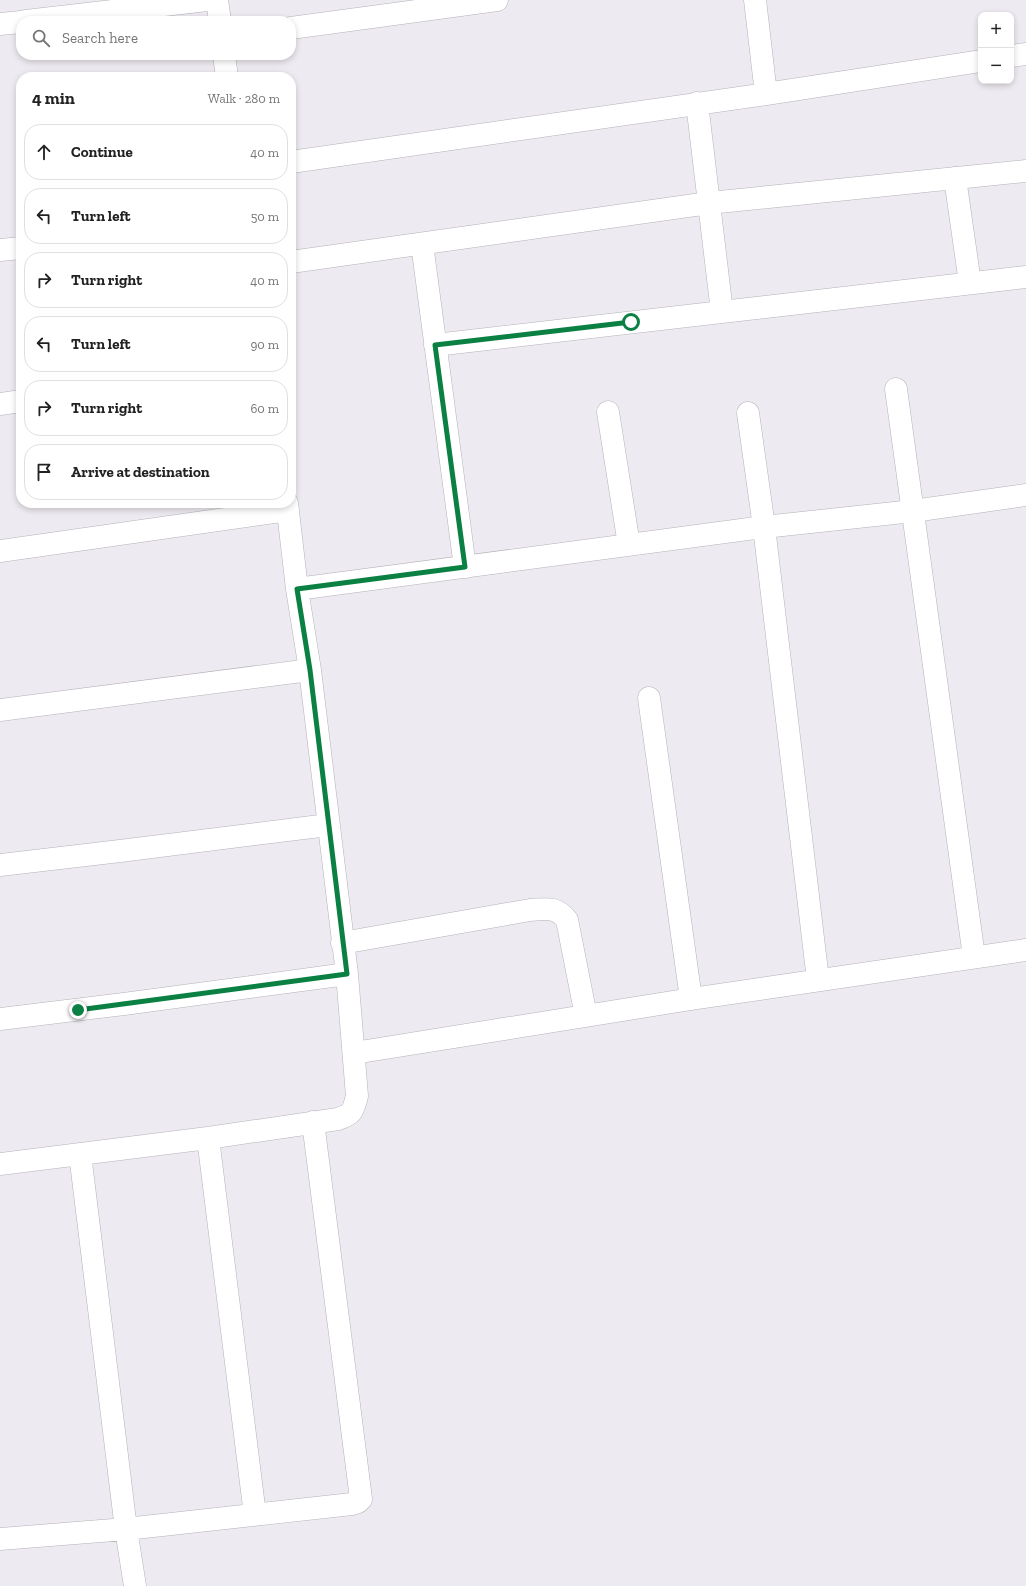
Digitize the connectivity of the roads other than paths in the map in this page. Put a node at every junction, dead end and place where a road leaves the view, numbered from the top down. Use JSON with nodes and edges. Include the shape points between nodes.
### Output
{"nodes":[{"id":1,"x":206,"y":0,"type":"edge"},
{"id":2,"x":217,"y":0,"type":"edge"},
{"id":3,"x":497,"y":0,"type":"edge"},
{"id":4,"x":755,"y":0,"type":"edge"},
{"id":5,"x":69,"y":16,"type":"edge"},
{"id":6,"x":219,"y":16,"type":"edge"},
{"id":7,"x":16,"y":22,"type":"edge"},
{"id":8,"x":0,"y":24,"type":"edge"},
{"id":9,"x":296,"y":27,"type":"edge"},
{"id":10,"x":1026,"y":54,"type":"edge"},
{"id":11,"x":1014,"y":56,"type":"edge"},
{"id":12,"x":225,"y":60,"type":"edge"},
{"id":13,"x":978,"y":61,"type":"edge"},
{"id":14,"x":226,"y":72,"type":"edge"},
{"id":15,"x":766,"y":94,"type":"junction"},
{"id":16,"x":697,"y":103,"type":"junction"},
{"id":17,"x":296,"y":161,"type":"edge"},
{"id":18,"x":1026,"y":171,"type":"edge"},
{"id":19,"x":955,"y":178,"type":"junction"},
{"id":20,"x":709,"y":203,"type":"junction"},
{"id":21,"x":422,"y":244,"type":"junction"},
{"id":22,"x":16,"y":248,"type":"edge"},
{"id":23,"x":0,"y":250,"type":"edge"},
{"id":24,"x":296,"y":261,"type":"edge"},
{"id":25,"x":1026,"y":277,"type":"edge"},
{"id":26,"x":970,"y":283,"type":"junction"},
{"id":27,"x":722,"y":312,"type":"junction"},
{"id":28,"x":435,"y":345,"type":"junction"},
{"id":29,"x":896,"y":389,"type":"dead end"},
{"id":30,"x":16,"y":402,"type":"edge"},
{"id":31,"x":0,"y":404,"type":"edge"},
{"id":32,"x":608,"y":412,"type":"dead end"},
{"id":33,"x":748,"y":413,"type":"dead end"},
{"id":34,"x":1026,"y":495,"type":"edge"},
{"id":35,"x":281,"y":508,"type":"edge"},
{"id":36,"x":288,"y":508,"type":"edge"},
{"id":37,"x":913,"y":511,"type":"junction"},
{"id":38,"x":764,"y":527,"type":"junction"},
{"id":39,"x":629,"y":545,"type":"junction"},
{"id":40,"x":0,"y":551,"type":"edge"},
{"id":41,"x":465,"y":567,"type":"junction"},
{"id":42,"x":297,"y":589,"type":"junction"},
{"id":43,"x":310,"y":670,"type":"junction"},
{"id":44,"x":649,"y":698,"type":"dead end"},
{"id":45,"x":0,"y":710,"type":"edge"},
{"id":46,"x":328,"y":825,"type":"junction"},
{"id":47,"x":0,"y":865,"type":"edge"},
{"id":48,"x":342,"y":943,"type":"junction"},
{"id":49,"x":1026,"y":950,"type":"edge"},
{"id":50,"x":974,"y":957,"type":"junction"},
{"id":51,"x":347,"y":974,"type":"junction"},
{"id":52,"x":818,"y":980,"type":"junction"},
{"id":53,"x":691,"y":999,"type":"junction"},
{"id":54,"x":586,"y":1016,"type":"junction"},
{"id":55,"x":0,"y":1019,"type":"edge"},
{"id":56,"x":354,"y":1053,"type":"junction"},
{"id":57,"x":312,"y":1122,"type":"junction"},
{"id":58,"x":208,"y":1138,"type":"junction"},
{"id":59,"x":80,"y":1154,"type":"junction"},
{"id":60,"x":0,"y":1164,"type":"edge"},
{"id":61,"x":255,"y":1515,"type":"junction"},
{"id":62,"x":126,"y":1529,"type":"junction"},
{"id":63,"x":0,"y":1539,"type":"edge"},
{"id":64,"x":135,"y":1586,"type":"edge"}],
"edges":[{"from":1,"to":5,"type":"street"},
{"from":2,"to":6,"type":"street"},
{"from":3,"to":9,"type":"street"},
{"from":4,"to":15,"type":"street"},
{"from":7,"to":8,"type":"street"},
{"from":10,"to":11,"type":"street"},
{"from":12,"to":14,"type":"street"},
{"from":13,"to":15,"type":"street"},
{"from":15,"to":16,"type":"street"},
{"from":16,"to":17,"type":"street"},
{"from":16,"to":20,"type":"street"},
{"from":18,"to":19,"type":"street"},
{"from":19,"to":20,"type":"street"},
{"from":19,"to":26,"type":"street"},
{"from":20,"to":21,"type":"street"},
{"from":20,"to":27,"type":"street"},
{"from":21,"to":24,"type":"street"},
{"from":21,"to":28,"type":"street"},
{"from":22,"to":23,"type":"street"},
{"from":25,"to":26,"type":"street"},
{"from":26,"to":27,"type":"street"},
{"from":27,"to":28,"type":"street"},
{"from":28,"to":41,"type":"street"},
{"from":29,"to":37,"type":"street"},
{"from":30,"to":31,"type":"street"},
{"from":32,"to":39,"type":"street"},
{"from":33,"to":38,"type":"street"},
{"from":34,"to":37,"type":"street"},
{"from":35,"to":40,"type":"street"},
{"from":36,"to":42,"type":"street"},
{"from":37,"to":38,"type":"street"},
{"from":37,"to":50,"type":"street"},
{"from":38,"to":39,"type":"street"},
{"from":38,"to":52,"type":"street"},
{"from":39,"to":41,"type":"street"},
{"from":41,"to":42,"type":"street"},
{"from":42,"to":43,"type":"street"},
{"from":43,"to":45,"type":"street"},
{"from":43,"to":46,"type":"street"},
{"from":44,"to":53,"type":"street"},
{"from":46,"to":47,"type":"street"},
{"from":46,"to":48,"type":"street"},
{"from":48,"to":51,"type":"street"},
{"from":48,"to":54,"type":"street","via":[[548,908],[561,912],[567,920]]},
{"from":49,"to":50,"type":"street"},
{"from":50,"to":52,"type":"street"},
{"from":51,"to":55,"type":"street"},
{"from":51,"to":56,"type":"street"},
{"from":52,"to":53,"type":"street"},
{"from":53,"to":54,"type":"street"},
{"from":54,"to":56,"type":"street"},
{"from":56,"to":57,"type":"street","via":[[357,1096],[350,1115]]},
{"from":57,"to":58,"type":"street"},
{"from":57,"to":61,"type":"street","via":[[362,1499],[352,1504]]},
{"from":58,"to":59,"type":"street"},
{"from":58,"to":61,"type":"street"},
{"from":59,"to":60,"type":"street"},
{"from":59,"to":62,"type":"street"},
{"from":61,"to":62,"type":"street"},
{"from":62,"to":63,"type":"street"},
{"from":62,"to":64,"type":"street"}]}
